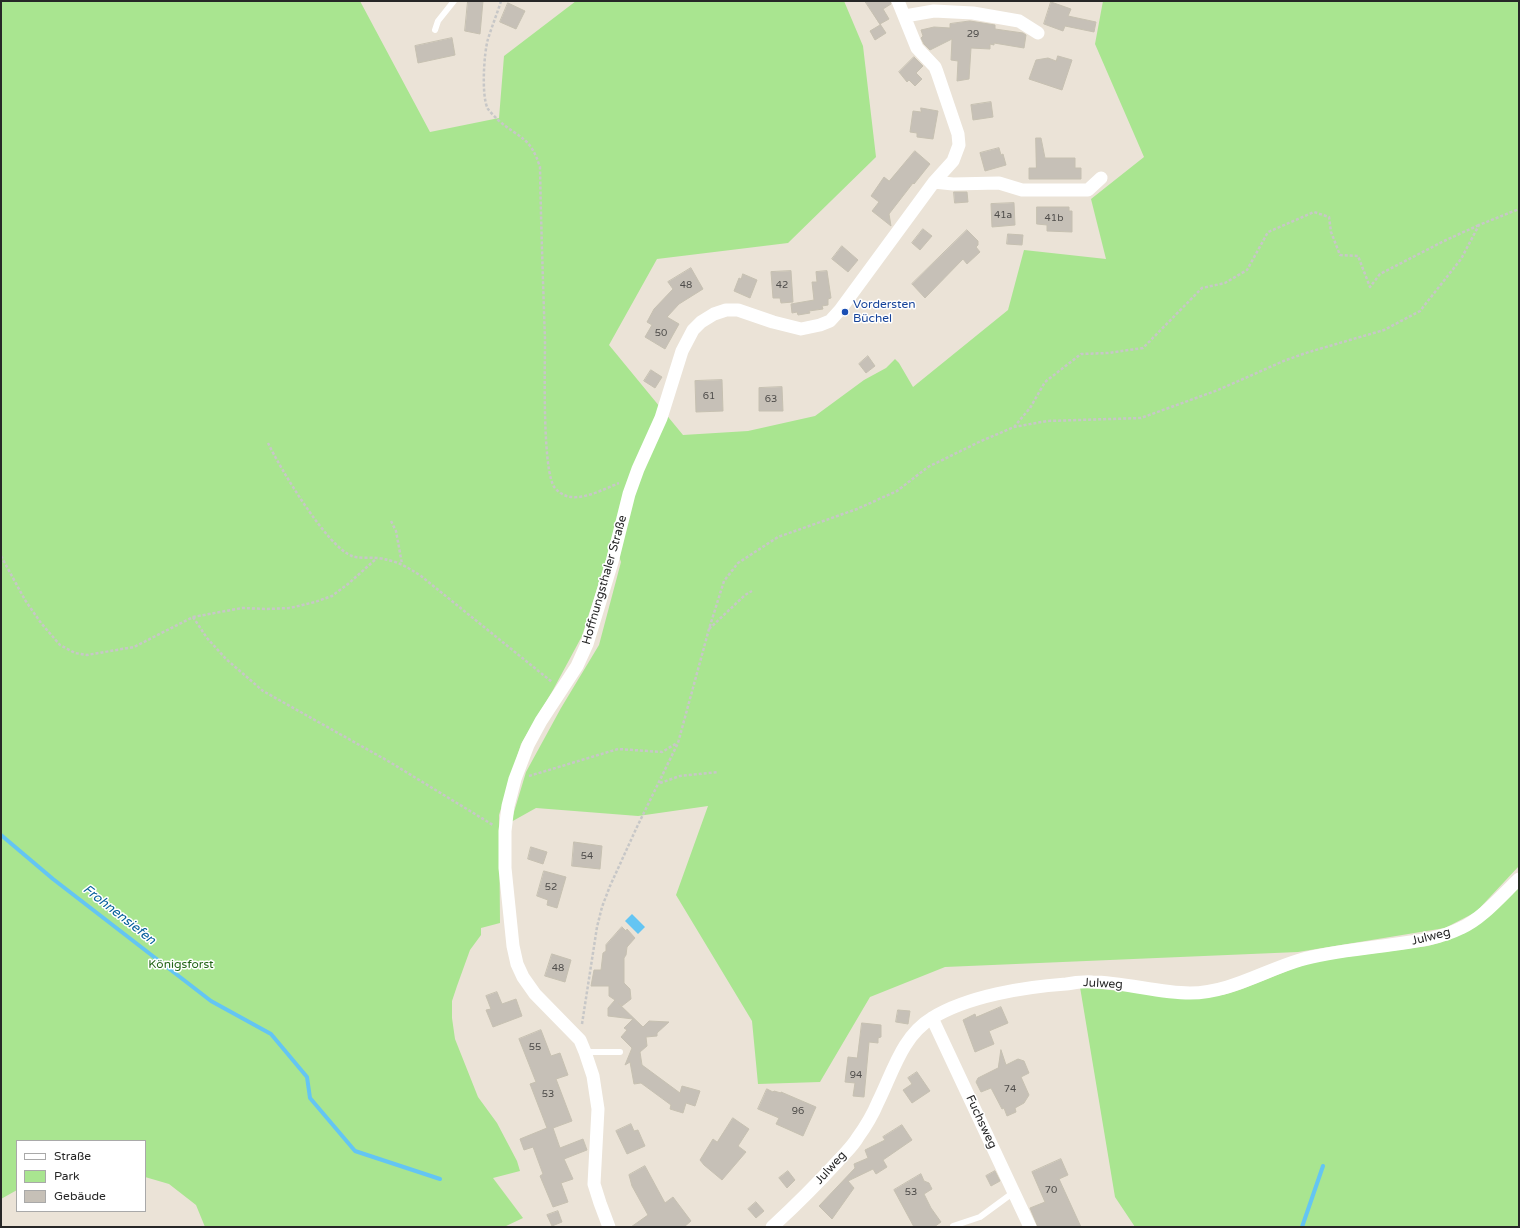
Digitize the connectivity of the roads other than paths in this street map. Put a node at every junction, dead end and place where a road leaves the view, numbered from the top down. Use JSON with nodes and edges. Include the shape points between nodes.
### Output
{"nodes":[{"id":1,"x":454,"y":1,"type":"edge"},
{"id":2,"x":898,"y":1,"type":"edge"},
{"id":3,"x":905,"y":16,"type":"junction"},
{"id":4,"x":435,"y":30,"type":"dead end"},
{"id":5,"x":1038,"y":33,"type":"dead end"},
{"id":6,"x":1100,"y":178,"type":"dead end"},
{"id":7,"x":934,"y":182,"type":"junction"},
{"id":8,"x":1519,"y":879,"type":"edge"},
{"id":9,"x":932,"y":1018,"type":"junction"},
{"id":10,"x":583,"y":1046,"type":"junction"},
{"id":11,"x":620,"y":1052,"type":"dead end"},
{"id":12,"x":1014,"y":1192,"type":"junction"},
{"id":13,"x":954,"y":1226,"type":"dead end"},
{"id":14,"x":609,"y":1227,"type":"edge"},
{"id":15,"x":772,"y":1227,"type":"edge"},
{"id":16,"x":1030,"y":1227,"type":"edge"}],
"edges":[{"from":1,"to":4,"type":"lane","via":[[438,21]]},
{"from":2,"to":3,"type":"street"},
{"from":3,"to":5,"type":"street","via":[[934,11],[973,14],[1019,22]]},
{"from":3,"to":7,"type":"street","via":[[917,48],[937,72],[958,134],[957,155]]},
{"from":6,"to":7,"type":"street","via":[[1088,190],[1022,190],[999,183]]},
{"from":7,"to":10,"type":"street","name":"Hoffnungsthaler Straße","via":[[830,320],[801,329],[738,310],[726,310],[701,322],[687,340],[661,418],[629,494],[587,644],[577,666],[528,745],[508,806],[505,868],[517,964],[535,994]]},
{"from":8,"to":9,"type":"street","name":"Julweg","via":[[1479,916],[1464,927],[1443,936],[1300,960],[1228,987],[1190,993],[1092,982],[1048,985],[968,1002]]},
{"from":9,"to":12,"type":"street","name":"Fuchsweg"},
{"from":9,"to":15,"type":"street","name":"Julweg","via":[[914,1032],[901,1052],[878,1104],[858,1138],[812,1189]]},
{"from":10,"to":11,"type":"lane"},
{"from":10,"to":14,"type":"street","name":"Hoffnungsthaler Straße","via":[[593,1076],[598,1109],[594,1184]]},
{"from":12,"to":13,"type":"lane","via":[[980,1217]]},
{"from":12,"to":16,"type":"street","name":"Fuchsweg"}]}
